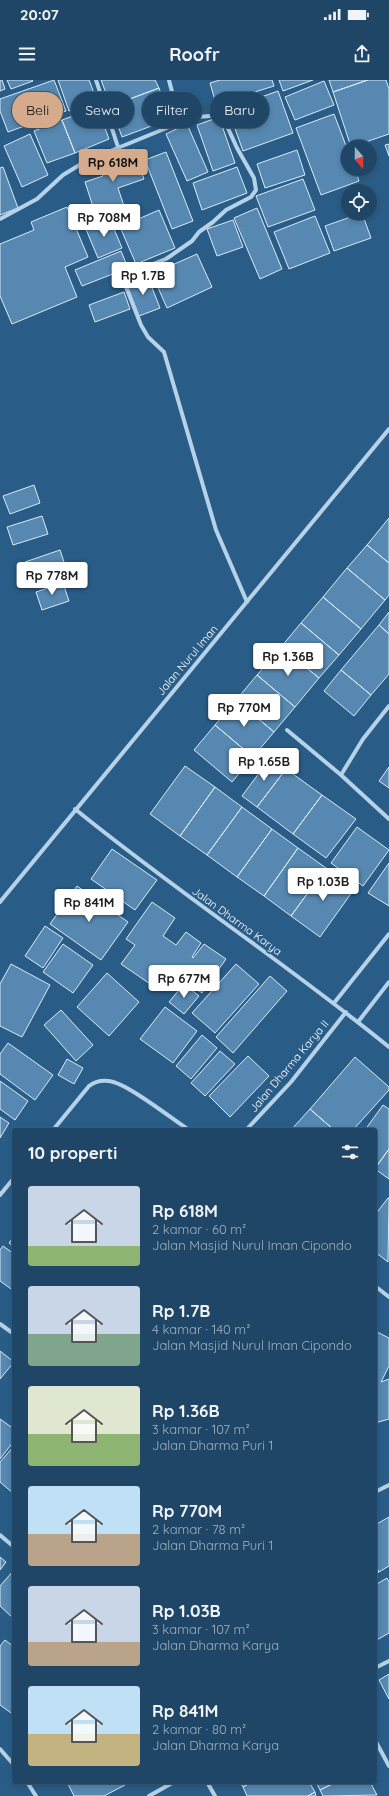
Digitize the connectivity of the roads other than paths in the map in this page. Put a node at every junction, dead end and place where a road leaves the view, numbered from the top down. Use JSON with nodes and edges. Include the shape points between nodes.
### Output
{"nodes":[{"id":1,"x":96,"y":80,"type":"edge"},
{"id":2,"x":169,"y":80,"type":"edge"},
{"id":3,"x":171,"y":92,"type":"edge"},
{"id":4,"x":202,"y":117,"type":"edge"},
{"id":5,"x":166,"y":128,"type":"edge"},
{"id":6,"x":118,"y":147,"type":"junction"},
{"id":7,"x":0,"y":219,"type":"edge"},
{"id":8,"x":389,"y":429,"type":"edge"},
{"id":9,"x":247,"y":602,"type":"junction"},
{"id":10,"x":389,"y":706,"type":"edge"},
{"id":11,"x":287,"y":730,"type":"dead end"},
{"id":12,"x":342,"y":776,"type":"junction"},
{"id":13,"x":75,"y":809,"type":"junction"},
{"id":14,"x":389,"y":819,"type":"edge"},
{"id":15,"x":0,"y":902,"type":"edge"},
{"id":16,"x":389,"y":934,"type":"edge"},
{"id":17,"x":389,"y":982,"type":"edge"},
{"id":18,"x":334,"y":1003,"type":"junction"},
{"id":19,"x":346,"y":1012,"type":"junction"},
{"id":20,"x":358,"y":1022,"type":"junction"},
{"id":21,"x":389,"y":1047,"type":"edge"},
{"id":22,"x":55,"y":1128,"type":"edge"},
{"id":23,"x":186,"y":1128,"type":"edge"},
{"id":24,"x":248,"y":1128,"type":"edge"},
{"id":25,"x":12,"y":1180,"type":"edge"},
{"id":26,"x":0,"y":1195,"type":"edge"},
{"id":27,"x":377,"y":1288,"type":"edge"},
{"id":28,"x":389,"y":1297,"type":"edge"},
{"id":29,"x":0,"y":1324,"type":"edge"},
{"id":30,"x":12,"y":1333,"type":"edge"},
{"id":31,"x":389,"y":1485,"type":"edge"},
{"id":32,"x":377,"y":1491,"type":"edge"},
{"id":33,"x":0,"y":1535,"type":"edge"},
{"id":34,"x":12,"y":1545,"type":"edge"},
{"id":35,"x":389,"y":1661,"type":"edge"},
{"id":36,"x":377,"y":1667,"type":"edge"},
{"id":37,"x":377,"y":1744,"type":"edge"},
{"id":38,"x":0,"y":1749,"type":"edge"},
{"id":39,"x":12,"y":1763,"type":"edge"},
{"id":40,"x":389,"y":1766,"type":"edge"},
{"id":41,"x":28,"y":1784,"type":"edge"},
{"id":42,"x":170,"y":1784,"type":"edge"},
{"id":43,"x":208,"y":1784,"type":"edge"},
{"id":44,"x":36,"y":1796,"type":"edge"},
{"id":45,"x":149,"y":1796,"type":"edge"},
{"id":46,"x":215,"y":1796,"type":"edge"}],
"edges":[{"from":1,"to":6,"type":"street"},
{"from":2,"to":3,"type":"street"},
{"from":4,"to":9,"type":"street","via":[[222,115],[254,178],[256,190],[251,197],[226,210],[192,241],[166,258],[129,273],[124,282],[141,325],[148,337],[164,352],[216,530]]},
{"from":5,"to":6,"type":"street"},
{"from":6,"to":7,"type":"street","via":[[86,161],[63,175],[37,199]]},
{"from":8,"to":9,"type":"street","name":"Jalan Nurul Iman"},
{"from":9,"to":13,"type":"street","name":"Jalan Nurul Iman"},
{"from":10,"to":12,"type":"street","via":[[363,739]]},
{"from":11,"to":12,"type":"street"},
{"from":12,"to":14,"type":"street"},
{"from":13,"to":15,"type":"street","name":"Jalan Nurul Iman"},
{"from":13,"to":18,"type":"street","name":"Jalan Dharma Karya","via":[[113,840]]},
{"from":16,"to":18,"type":"street"},
{"from":17,"to":20,"type":"street"},
{"from":18,"to":19,"type":"street","name":"Jalan Dharma Karya"},
{"from":19,"to":20,"type":"street","name":"Jalan Dharma Karya"},
{"from":19,"to":24,"type":"street","name":"Jalan Dharma Karya II","via":[[291,1082]]},
{"from":20,"to":21,"type":"street","name":"Jalan Dharma Karya"},
{"from":22,"to":23,"type":"street","via":[[89,1086],[95,1082],[108,1080],[122,1085]]},
{"from":25,"to":26,"type":"street"},
{"from":27,"to":28,"type":"street"},
{"from":29,"to":30,"type":"street"},
{"from":31,"to":32,"type":"street"},
{"from":33,"to":34,"type":"street"},
{"from":35,"to":36,"type":"street"},
{"from":37,"to":40,"type":"street"},
{"from":38,"to":39,"type":"street"},
{"from":41,"to":44,"type":"street"},
{"from":42,"to":45,"type":"street"},
{"from":43,"to":46,"type":"street"}]}
